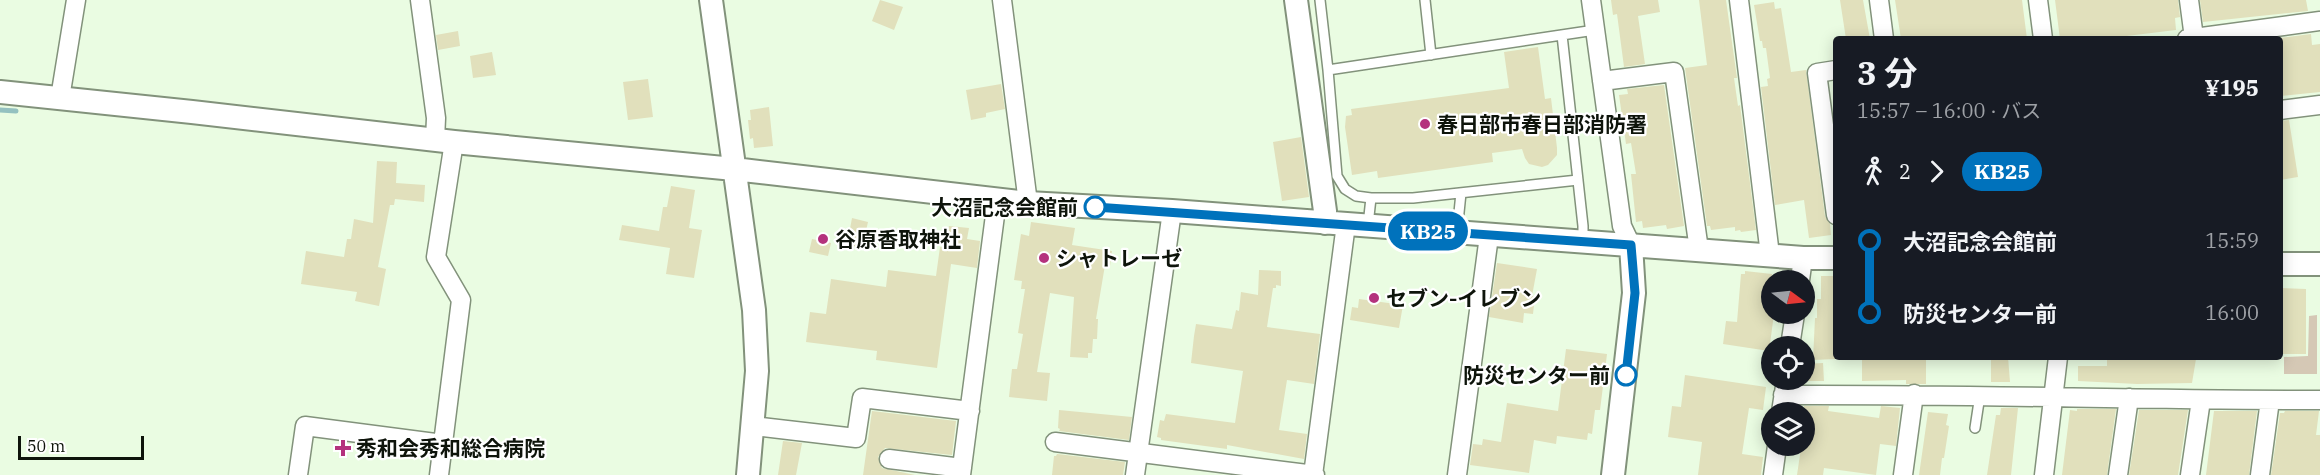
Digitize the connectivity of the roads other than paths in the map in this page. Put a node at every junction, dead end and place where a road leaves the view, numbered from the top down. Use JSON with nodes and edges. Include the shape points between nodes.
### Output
{"nodes":[{"id":1,"x":76,"y":0,"type":"edge"},
{"id":2,"x":420,"y":0,"type":"edge"},
{"id":3,"x":711,"y":0,"type":"edge"},
{"id":4,"x":1002,"y":0,"type":"edge"},
{"id":5,"x":1296,"y":0,"type":"edge"},
{"id":6,"x":1320,"y":0,"type":"edge"},
{"id":7,"x":1425,"y":0,"type":"edge"},
{"id":8,"x":1591,"y":0,"type":"edge"},
{"id":9,"x":1739,"y":0,"type":"edge"},
{"id":10,"x":1879,"y":0,"type":"edge"},
{"id":11,"x":2038,"y":0,"type":"edge"},
{"id":12,"x":2189,"y":0,"type":"edge"},
{"id":13,"x":2320,"y":21,"type":"edge"},
{"id":14,"x":1595,"y":30,"type":"junction"},
{"id":15,"x":1562,"y":35,"type":"junction"},
{"id":16,"x":1884,"y":36,"type":"edge"},
{"id":17,"x":2043,"y":36,"type":"edge"},
{"id":18,"x":2191,"y":36,"type":"edge"},
{"id":19,"x":2206,"y":36,"type":"edge"},
{"id":20,"x":1431,"y":54,"type":"junction"},
{"id":21,"x":1328,"y":70,"type":"junction"},
{"id":22,"x":1833,"y":70,"type":"edge"},
{"id":23,"x":1602,"y":81,"type":"junction"},
{"id":24,"x":0,"y":92,"type":"edge"},
{"id":25,"x":60,"y":98,"type":"junction"},
{"id":26,"x":2320,"y":105,"type":"edge"},
{"id":27,"x":2283,"y":110,"type":"edge"},
{"id":28,"x":444,"y":141,"type":"junction"},
{"id":29,"x":734,"y":169,"type":"junction"},
{"id":30,"x":1578,"y":180,"type":"junction"},
{"id":31,"x":1461,"y":193,"type":"junction"},
{"id":32,"x":1833,"y":193,"type":"edge"},
{"id":33,"x":1371,"y":198,"type":"junction"},
{"id":34,"x":997,"y":200,"type":"junction"},
{"id":35,"x":1028,"y":203,"type":"junction"},
{"id":36,"x":1172,"y":211,"type":"junction"},
{"id":37,"x":1346,"y":224,"type":"junction"},
{"id":38,"x":1457,"y":233,"type":"junction"},
{"id":39,"x":1489,"y":236,"type":"junction"},
{"id":40,"x":1582,"y":242,"type":"junction"},
{"id":41,"x":1631,"y":245,"type":"junction"},
{"id":42,"x":1699,"y":250,"type":"junction"},
{"id":43,"x":1770,"y":255,"type":"junction"},
{"id":44,"x":1803,"y":258,"type":"junction"},
{"id":45,"x":1833,"y":258,"type":"edge"},
{"id":46,"x":2283,"y":264,"type":"edge"},
{"id":47,"x":2320,"y":264,"type":"edge"},
{"id":48,"x":1801,"y":270,"type":"edge"},
{"id":49,"x":2058,"y":360,"type":"edge"},
{"id":50,"x":1914,"y":394,"type":"junction"},
{"id":51,"x":1980,"y":395,"type":"junction"},
{"id":52,"x":1783,"y":396,"type":"edge"},
{"id":53,"x":2053,"y":396,"type":"junction"},
{"id":54,"x":2129,"y":398,"type":"junction"},
{"id":55,"x":2200,"y":400,"type":"junction"},
{"id":56,"x":2270,"y":400,"type":"junction"},
{"id":57,"x":2320,"y":400,"type":"edge"},
{"id":58,"x":970,"y":411,"type":"junction"},
{"id":59,"x":753,"y":426,"type":"junction"},
{"id":60,"x":1975,"y":428,"type":"dead end"},
{"id":61,"x":1055,"y":442,"type":"dead end"},
{"id":62,"x":443,"y":444,"type":"junction"},
{"id":63,"x":1139,"y":452,"type":"junction"},
{"id":64,"x":1776,"y":456,"type":"edge"},
{"id":65,"x":889,"y":459,"type":"dead end"},
{"id":66,"x":1225,"y":469,"type":"edge"},
{"id":67,"x":962,"y":472,"type":"edge"},
{"id":68,"x":298,"y":475,"type":"edge"},
{"id":69,"x":439,"y":475,"type":"edge"},
{"id":70,"x":748,"y":475,"type":"edge"},
{"id":71,"x":1135,"y":475,"type":"edge"},
{"id":72,"x":1314,"y":475,"type":"edge"},
{"id":73,"x":1457,"y":475,"type":"edge"},
{"id":74,"x":1613,"y":475,"type":"edge"},
{"id":75,"x":1773,"y":475,"type":"edge"},
{"id":76,"x":1903,"y":475,"type":"edge"},
{"id":77,"x":2044,"y":475,"type":"edge"},
{"id":78,"x":2118,"y":475,"type":"edge"},
{"id":79,"x":2190,"y":475,"type":"edge"},
{"id":80,"x":2260,"y":475,"type":"edge"}],
"edges":[{"from":1,"to":25,"type":"street"},
{"from":2,"to":28,"type":"street","via":[[436,118]]},
{"from":3,"to":29,"type":"street"},
{"from":4,"to":35,"type":"street"},
{"from":5,"to":37,"type":"street","via":[[1325,211]]},
{"from":6,"to":21,"type":"lane"},
{"from":7,"to":20,"type":"lane"},
{"from":8,"to":14,"type":"street"},
{"from":9,"to":43,"type":"street"},
{"from":10,"to":16,"type":"street"},
{"from":11,"to":17,"type":"street"},
{"from":12,"to":18,"type":"street"},
{"from":13,"to":19,"type":"street"},
{"from":14,"to":15,"type":"lane"},
{"from":14,"to":23,"type":"street"},
{"from":15,"to":20,"type":"lane"},
{"from":15,"to":30,"type":"lane"},
{"from":20,"to":21,"type":"lane"},
{"from":21,"to":33,"type":"lane","via":[[1337,176],[1345,189],[1356,196]]},
{"from":22,"to":32,"type":"street","via":[[1817,73]]},
{"from":23,"to":41,"type":"street","via":[[1622,226]]},
{"from":23,"to":42,"type":"street","via":[[1674,72]]},
{"from":24,"to":25,"type":"street"},
{"from":25,"to":28,"type":"street"},
{"from":26,"to":27,"type":"street"},
{"from":28,"to":29,"type":"street"},
{"from":28,"to":62,"type":"street","via":[[436,257],[461,300]]},
{"from":29,"to":34,"type":"street"},
{"from":29,"to":59,"type":"street","via":[[754,310],[757,371]]},
{"from":30,"to":31,"type":"lane"},
{"from":30,"to":40,"type":"lane"},
{"from":31,"to":33,"type":"lane"},
{"from":31,"to":38,"type":"lane"},
{"from":33,"to":37,"type":"lane"},
{"from":34,"to":35,"type":"street"},
{"from":34,"to":58,"type":"street"},
{"from":35,"to":36,"type":"street"},
{"from":36,"to":37,"type":"street"},
{"from":36,"to":63,"type":"street"},
{"from":37,"to":38,"type":"street"},
{"from":37,"to":72,"type":"street"},
{"from":38,"to":39,"type":"street"},
{"from":39,"to":40,"type":"street"},
{"from":39,"to":73,"type":"street"},
{"from":40,"to":41,"type":"street"},
{"from":41,"to":42,"type":"street"},
{"from":41,"to":74,"type":"street","via":[[1635,293]]},
{"from":42,"to":43,"type":"street"},
{"from":43,"to":44,"type":"street"},
{"from":44,"to":45,"type":"street"},
{"from":44,"to":48,"type":"street"},
{"from":46,"to":47,"type":"street"},
{"from":49,"to":53,"type":"street"},
{"from":50,"to":51,"type":"street"},
{"from":50,"to":52,"type":"street"},
{"from":50,"to":76,"type":"street"},
{"from":51,"to":53,"type":"street"},
{"from":51,"to":60,"type":"lane"},
{"from":53,"to":54,"type":"street"},
{"from":53,"to":77,"type":"street"},
{"from":54,"to":55,"type":"street"},
{"from":54,"to":78,"type":"street"},
{"from":55,"to":56,"type":"street"},
{"from":55,"to":79,"type":"street"},
{"from":56,"to":57,"type":"street"},
{"from":56,"to":80,"type":"street"},
{"from":58,"to":59,"type":"street","via":[[862,398],[856,438]]},
{"from":58,"to":67,"type":"street"},
{"from":59,"to":70,"type":"street"},
{"from":61,"to":63,"type":"street"},
{"from":62,"to":68,"type":"street","via":[[305,426]]},
{"from":62,"to":69,"type":"street"},
{"from":63,"to":66,"type":"street"},
{"from":63,"to":71,"type":"street"},
{"from":64,"to":75,"type":"street"},
{"from":65,"to":67,"type":"street"},
{"from":66,"to":72,"type":"street"}]}
